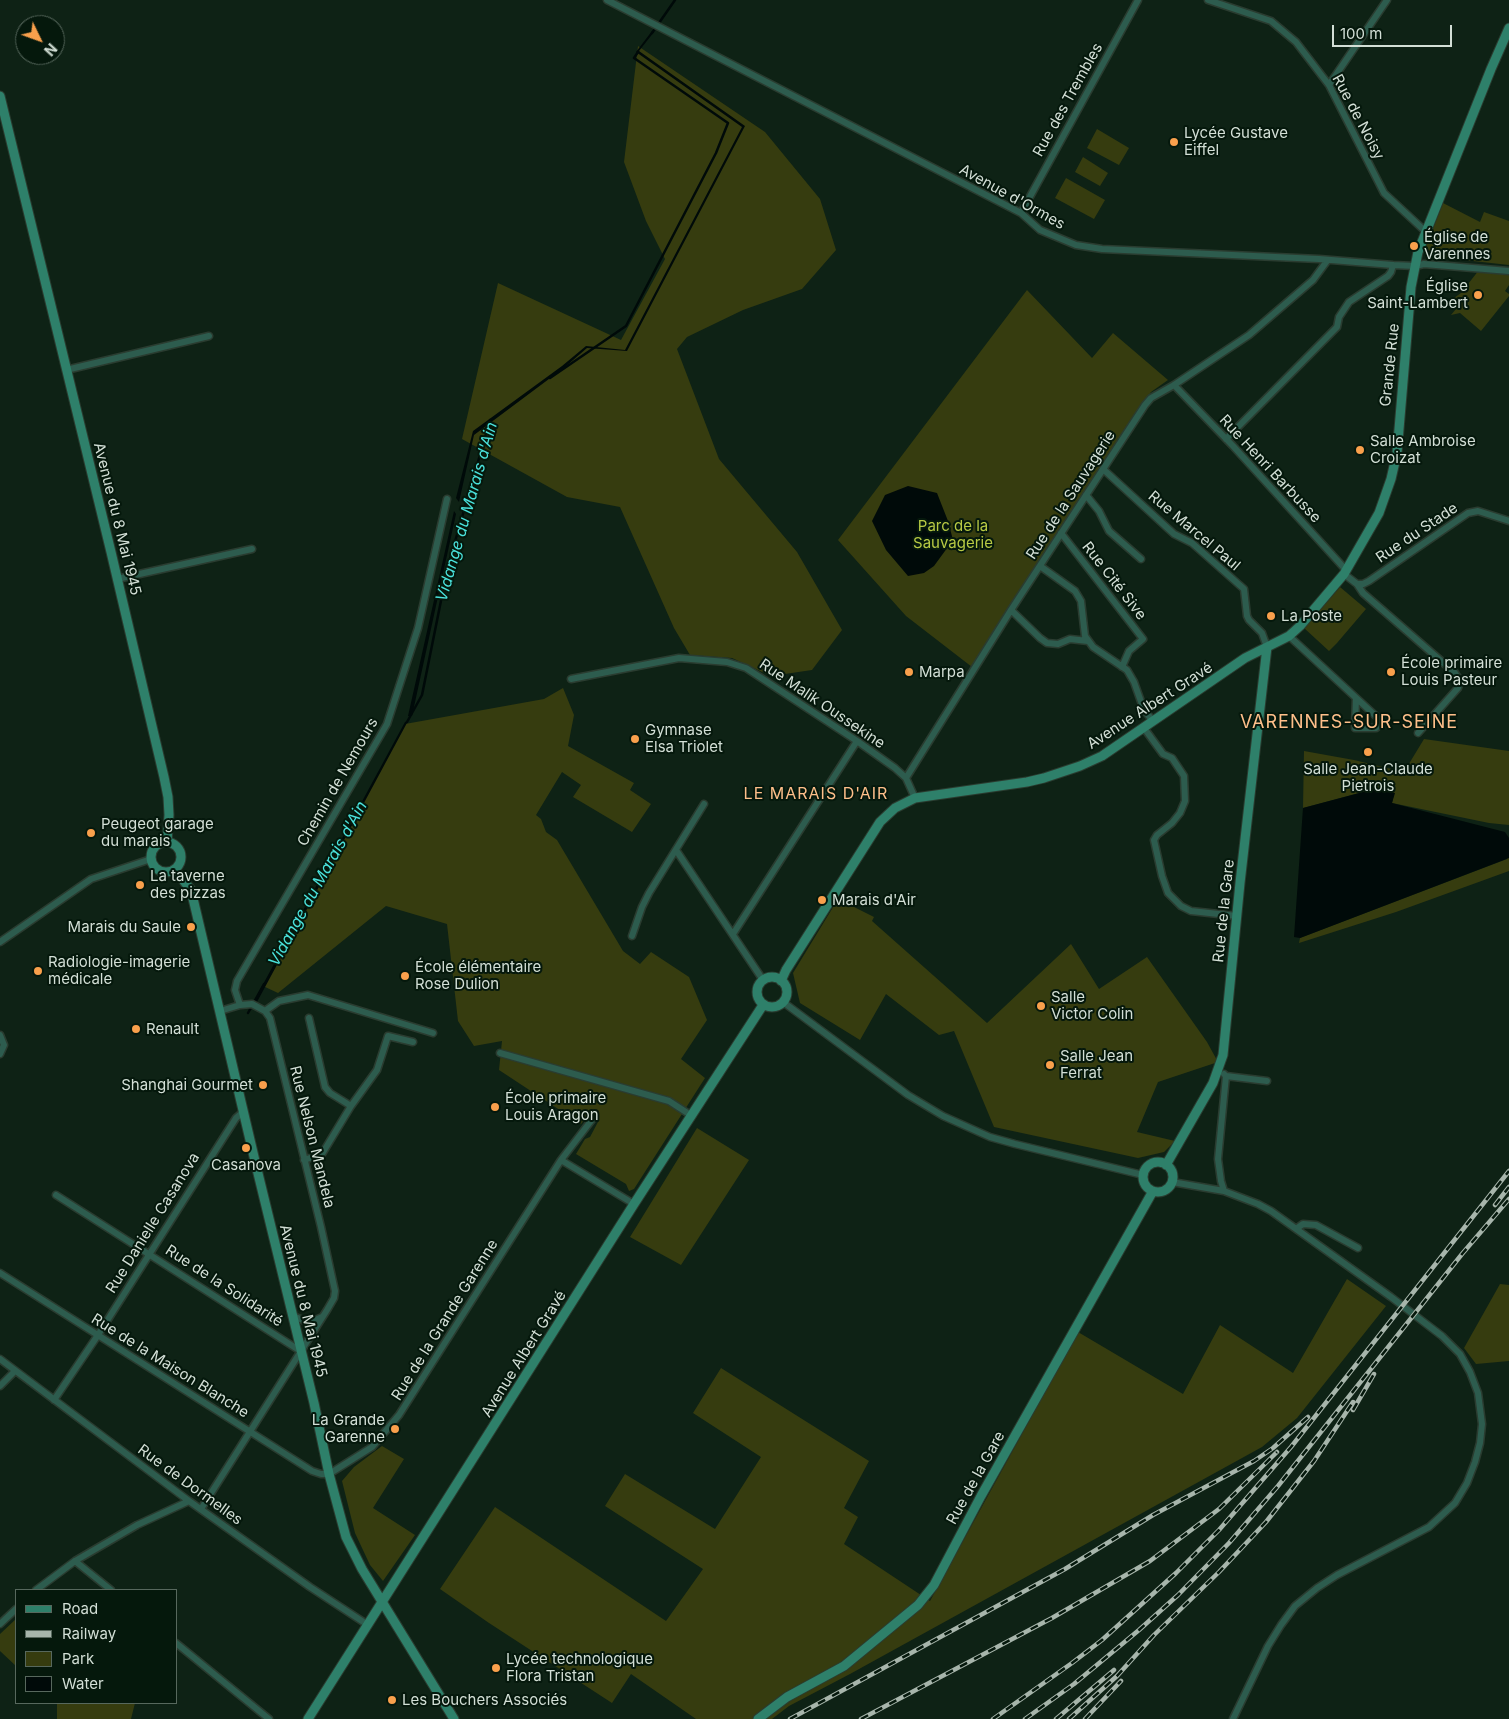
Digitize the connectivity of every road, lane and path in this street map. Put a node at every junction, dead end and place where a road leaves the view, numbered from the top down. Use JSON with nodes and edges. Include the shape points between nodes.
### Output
{"nodes":[{"id":1,"x":607,"y":0,"type":"edge"},
{"id":2,"x":1138,"y":0,"type":"edge"},
{"id":3,"x":1208,"y":0,"type":"edge"},
{"id":4,"x":1387,"y":0,"type":"edge"},
{"id":5,"x":1509,"y":28,"type":"edge"},
{"id":6,"x":1329,"y":84,"type":"junction"},
{"id":7,"x":0,"y":96,"type":"edge"},
{"id":8,"x":1021,"y":213,"type":"junction"},
{"id":9,"x":1425,"y":231,"type":"junction"},
{"id":10,"x":1327,"y":261,"type":"junction"},
{"id":11,"x":1393,"y":265,"type":"junction"},
{"id":12,"x":1415,"y":266,"type":"junction"},
{"id":13,"x":1509,"y":271,"type":"edge"},
{"id":14,"x":209,"y":336,"type":"dead end"},
{"id":15,"x":66,"y":370,"type":"junction"},
{"id":16,"x":1174,"y":385,"type":"junction"},
{"id":17,"x":1226,"y":439,"type":"junction"},
{"id":18,"x":1103,"y":469,"type":"junction"},
{"id":19,"x":1086,"y":495,"type":"junction"},
{"id":20,"x":447,"y":499,"type":"dead end"},
{"id":21,"x":1509,"y":521,"type":"edge"},
{"id":22,"x":1062,"y":533,"type":"junction"},
{"id":23,"x":252,"y":549,"type":"dead end"},
{"id":24,"x":1141,"y":559,"type":"dead end"},
{"id":25,"x":1040,"y":566,"type":"junction"},
{"id":26,"x":1345,"y":572,"type":"junction"},
{"id":27,"x":117,"y":579,"type":"junction"},
{"id":28,"x":1357,"y":584,"type":"junction"},
{"id":29,"x":1011,"y":610,"type":"junction"},
{"id":30,"x":1289,"y":636,"type":"junction"},
{"id":31,"x":1088,"y":641,"type":"junction"},
{"id":32,"x":1267,"y":647,"type":"junction"},
{"id":33,"x":1122,"y":667,"type":"junction"},
{"id":34,"x":571,"y":679,"type":"dead end"},
{"id":35,"x":1356,"y":698,"type":"junction"},
{"id":36,"x":1154,"y":721,"type":"junction"},
{"id":37,"x":1144,"y":728,"type":"junction"},
{"id":38,"x":1418,"y":733,"type":"dead end"},
{"id":39,"x":856,"y":741,"type":"junction"},
{"id":40,"x":906,"y":778,"type":"junction"},
{"id":41,"x":915,"y":798,"type":"junction"},
{"id":42,"x":704,"y":804,"type":"dead end"},
{"id":43,"x":168,"y":842,"type":"junction"},
{"id":44,"x":676,"y":850,"type":"junction"},
{"id":45,"x":151,"y":859,"type":"junction"},
{"id":46,"x":175,"y":870,"type":"junction"},
{"id":47,"x":1237,"y":916,"type":"junction"},
{"id":48,"x":733,"y":934,"type":"junction"},
{"id":49,"x":632,"y":936,"type":"dead end"},
{"id":50,"x":0,"y":942,"type":"edge"},
{"id":51,"x":762,"y":980,"type":"junction"},
{"id":52,"x":781,"y":980,"type":"junction"},
{"id":53,"x":783,"y":1002,"type":"junction"},
{"id":54,"x":240,"y":1005,"type":"junction"},
{"id":55,"x":763,"y":1005,"type":"junction"},
{"id":56,"x":220,"y":1011,"type":"junction"},
{"id":57,"x":265,"y":1011,"type":"junction"},
{"id":58,"x":309,"y":1018,"type":"dead end"},
{"id":59,"x":433,"y":1033,"type":"dead end"},
{"id":60,"x":0,"y":1035,"type":"edge"},
{"id":61,"x":413,"y":1042,"type":"dead end"},
{"id":62,"x":500,"y":1053,"type":"dead end"},
{"id":63,"x":0,"y":1054,"type":"edge"},
{"id":64,"x":1222,"y":1073,"type":"junction"},
{"id":65,"x":1267,"y":1081,"type":"dead end"},
{"id":66,"x":351,"y":1106,"type":"junction"},
{"id":67,"x":243,"y":1112,"type":"junction"},
{"id":68,"x":692,"y":1116,"type":"junction"},
{"id":69,"x":594,"y":1117,"type":"dead end"},
{"id":70,"x":304,"y":1160,"type":"junction"},
{"id":71,"x":561,"y":1160,"type":"junction"},
{"id":72,"x":1166,"y":1165,"type":"junction"},
{"id":73,"x":1143,"y":1175,"type":"junction"},
{"id":74,"x":1172,"y":1182,"type":"junction"},
{"id":75,"x":1153,"y":1191,"type":"junction"},
{"id":76,"x":1224,"y":1191,"type":"junction"},
{"id":77,"x":56,"y":1195,"type":"dead end"},
{"id":78,"x":634,"y":1204,"type":"junction"},
{"id":79,"x":1296,"y":1228,"type":"junction"},
{"id":80,"x":1358,"y":1248,"type":"dead end"},
{"id":81,"x":149,"y":1253,"type":"junction"},
{"id":82,"x":0,"y":1273,"type":"edge"},
{"id":83,"x":293,"y":1316,"type":"junction"},
{"id":84,"x":323,"y":1316,"type":"junction"},
{"id":85,"x":98,"y":1335,"type":"junction"},
{"id":86,"x":302,"y":1352,"type":"junction"},
{"id":87,"x":0,"y":1359,"type":"edge"},
{"id":88,"x":15,"y":1371,"type":"junction"},
{"id":89,"x":0,"y":1386,"type":"edge"},
{"id":90,"x":54,"y":1400,"type":"junction"},
{"id":91,"x":250,"y":1431,"type":"junction"},
{"id":92,"x":329,"y":1474,"type":"junction"},
{"id":93,"x":189,"y":1501,"type":"junction"},
{"id":94,"x":201,"y":1509,"type":"junction"},
{"id":95,"x":74,"y":1561,"type":"junction"},
{"id":96,"x":37,"y":1589,"type":"edge"},
{"id":97,"x":110,"y":1589,"type":"edge"},
{"id":98,"x":382,"y":1603,"type":"junction"},
{"id":99,"x":15,"y":1610,"type":"edge"},
{"id":100,"x":0,"y":1624,"type":"edge"},
{"id":101,"x":368,"y":1625,"type":"junction"},
{"id":102,"x":178,"y":1645,"type":"edge"},
{"id":103,"x":269,"y":1719,"type":"edge"},
{"id":104,"x":308,"y":1719,"type":"edge"},
{"id":105,"x":454,"y":1719,"type":"edge"},
{"id":106,"x":758,"y":1719,"type":"edge"},
{"id":107,"x":1233,"y":1719,"type":"edge"}],
"edges":[{"from":1,"to":8,"type":"street","name":"Avenue d'Ormes"},
{"from":2,"to":8,"type":"street","name":"Rue des Trembles"},
{"from":3,"to":6,"type":"street","name":"Rue de Noisy","via":[[1271,21],[1296,42]]},
{"from":4,"to":6,"type":"street"},
{"from":5,"to":9,"type":"main road","name":"Grande Rue"},
{"from":6,"to":9,"type":"street","name":"Rue de Noisy","via":[[1384,193]]},
{"from":7,"to":15,"type":"main road","name":"Avenue du 8 Mai 1945"},
{"from":8,"to":10,"type":"street","name":"Avenue d'Ormes","via":[[1040,230],[1076,245]]},
{"from":9,"to":12,"type":"main road","name":"Grande Rue"},
{"from":10,"to":11,"type":"street","name":"Avenue d'Ormes"},
{"from":10,"to":16,"type":"street","name":"Rue de la Sauvagerie","via":[[1313,280],[1249,335]]},
{"from":11,"to":12,"type":"street","name":"Avenue d'Ormes"},
{"from":11,"to":17,"type":"street","via":[[1388,276],[1349,302],[1337,327]]},
{"from":12,"to":13,"type":"street","name":"Avenue d'Ormes"},
{"from":12,"to":26,"type":"main road","name":"Grande Rue","via":[[1397,453],[1379,513]]},
{"from":14,"to":15,"type":"street"},
{"from":15,"to":27,"type":"main road","name":"Avenue du 8 Mai 1945"},
{"from":16,"to":17,"type":"street","name":"Rue Henri Barbusse"},
{"from":16,"to":18,"type":"street","name":"Rue de la Sauvagerie","via":[[1145,404]]},
{"from":17,"to":26,"type":"street","name":"Rue Henri Barbusse"},
{"from":18,"to":19,"type":"street","name":"Rue de la Sauvagerie"},
{"from":18,"to":32,"type":"street","name":"Rue Marcel Paul","via":[[1174,534],[1192,543],[1244,589],[1247,616],[1262,633]]},
{"from":19,"to":22,"type":"street","name":"Rue de la Sauvagerie"},
{"from":19,"to":24,"type":"street","via":[[1099,511],[1108,531]]},
{"from":20,"to":54,"type":"street","name":"Chemin de Nemours","via":[[418,628],[387,724],[237,981],[235,990]]},
{"from":21,"to":28,"type":"street","name":"Rue du Stade","via":[[1478,511],[1468,513],[1369,581]]},
{"from":22,"to":25,"type":"street","name":"Rue de la Sauvagerie"},
{"from":22,"to":33,"type":"street","name":"Rue Cité Sive","via":[[1143,639],[1129,651]]},
{"from":23,"to":27,"type":"street"},
{"from":25,"to":29,"type":"street","name":"Rue de la Sauvagerie"},
{"from":25,"to":31,"type":"street","via":[[1075,591],[1081,601]]},
{"from":26,"to":28,"type":"street"},
{"from":26,"to":30,"type":"main road","name":"Grande Rue"},
{"from":27,"to":43,"type":"main road","name":"Avenue du 8 Mai 1945","via":[[168,797]]},
{"from":28,"to":38,"type":"street","via":[[1460,681],[1458,688]]},
{"from":29,"to":31,"type":"street","via":[[1048,643],[1058,644],[1070,639]]},
{"from":29,"to":40,"type":"street","name":"Rue de la Sauvagerie"},
{"from":30,"to":32,"type":"main road","name":"Grande Rue"},
{"from":30,"to":35,"type":"street"},
{"from":31,"to":33,"type":"street"},
{"from":32,"to":36,"type":"main road","name":"Avenue Albert Gravé","via":[[1245,658]]},
{"from":32,"to":47,"type":"main road","name":"Rue de la Gare"},
{"from":33,"to":36,"type":"street","via":[[1134,682],[1144,710]]},
{"from":34,"to":39,"type":"street","name":"Rue Malik Oussekine","via":[[679,658],[727,662],[746,668]]},
{"from":35,"to":35,"type":"street","via":[[1355,728],[1376,728],[1379,719]]},
{"from":36,"to":37,"type":"main road","name":"Avenue Albert Gravé"},
{"from":37,"to":41,"type":"main road","name":"Avenue Albert Gravé","via":[[1107,753],[1062,773],[1027,782]]},
{"from":37,"to":47,"type":"street","via":[[1184,776],[1184,801],[1180,813],[1154,840],[1168,893],[1191,911]]},
{"from":39,"to":40,"type":"street","name":"Rue Malik Oussekine"},
{"from":39,"to":48,"type":"street"},
{"from":40,"to":41,"type":"street"},
{"from":41,"to":52,"type":"main road","name":"Avenue Albert Gravé","via":[[895,808],[880,822]]},
{"from":42,"to":44,"type":"street"},
{"from":43,"to":45,"type":"main road","via":[[155,847]]},
{"from":43,"to":46,"type":"main road","via":[[181,853]]},
{"from":44,"to":48,"type":"street"},
{"from":44,"to":49,"type":"street","via":[[642,907]]},
{"from":45,"to":46,"type":"main road","via":[[154,867],[162,872]]},
{"from":45,"to":50,"type":"street","via":[[91,879]]},
{"from":46,"to":56,"type":"main road","name":"Avenue du 8 Mai 1945","via":[[191,890]]},
{"from":47,"to":64,"type":"main road","name":"Rue de la Gare"},
{"from":48,"to":51,"type":"street"},
{"from":51,"to":52,"type":"main road","via":[[772,977]]},
{"from":51,"to":55,"type":"main road","via":[[756,993]]},
{"from":52,"to":53,"type":"main road","via":[[786,988]]},
{"from":53,"to":55,"type":"main road","via":[[776,1007]]},
{"from":53,"to":73,"type":"street","via":[[908,1095],[942,1116],[990,1137]]},
{"from":54,"to":56,"type":"street"},
{"from":54,"to":57,"type":"street","via":[[252,1004]]},
{"from":55,"to":68,"type":"main road","name":"Avenue Albert Gravé"},
{"from":56,"to":67,"type":"main road","name":"Avenue du 8 Mai 1945"},
{"from":57,"to":59,"type":"street","via":[[278,1001],[308,995]]},
{"from":57,"to":70,"type":"street","name":"Rue Nelson Mandela","via":[[270,1018]]},
{"from":58,"to":66,"type":"street","via":[[325,1087],[330,1094]]},
{"from":60,"to":63,"type":"street","via":[[4,1045]]},
{"from":61,"to":66,"type":"street","via":[[388,1036],[377,1070]]},
{"from":62,"to":68,"type":"street","via":[[669,1101]]},
{"from":64,"to":65,"type":"street"},
{"from":64,"to":72,"type":"main road","name":"Rue de la Gare"},
{"from":64,"to":76,"type":"street","via":[[1218,1158]]},
{"from":66,"to":70,"type":"street","via":[[322,1154]]},
{"from":67,"to":81,"type":"street","name":"Rue Danielle Casanova"},
{"from":67,"to":83,"type":"main road","name":"Avenue du 8 Mai 1945"},
{"from":68,"to":78,"type":"main road","name":"Avenue Albert Gravé"},
{"from":69,"to":71,"type":"street","name":"Rue de la Grande Garenne"},
{"from":70,"to":84,"type":"street","name":"Rue Nelson Mandela","via":[[335,1291]]},
{"from":71,"to":78,"type":"street"},
{"from":71,"to":92,"type":"street","name":"Rue de la Grande Garenne","via":[[399,1415],[372,1447]]},
{"from":72,"to":73,"type":"main road","via":[[1149,1165]]},
{"from":72,"to":74,"type":"main road","via":[[1172,1172]]},
{"from":73,"to":75,"type":"main road","via":[[1147,1187]]},
{"from":74,"to":75,"type":"main road","via":[[1162,1191]]},
{"from":74,"to":76,"type":"street"},
{"from":75,"to":106,"type":"main road","name":"Rue de la Gare","via":[[934,1585],[918,1606],[844,1666],[787,1697]]},
{"from":76,"to":79,"type":"street","via":[[1258,1204]]},
{"from":77,"to":81,"type":"street","name":"Rue de la Solidarité"},
{"from":78,"to":98,"type":"main road","name":"Avenue Albert Gravé"},
{"from":79,"to":80,"type":"street","via":[[1303,1224],[1316,1225]]},
{"from":79,"to":107,"type":"street","via":[[1392,1297],[1460,1354],[1478,1393],[1482,1424],[1480,1443],[1467,1483],[1443,1515],[1429,1527],[1317,1588],[1292,1610],[1268,1646]]},
{"from":81,"to":85,"type":"street","name":"Rue Danielle Casanova"},
{"from":81,"to":86,"type":"street","name":"Rue de la Solidarité"},
{"from":82,"to":85,"type":"street","name":"Rue de la Maison Blanche"},
{"from":83,"to":84,"type":"street","via":[[311,1322]]},
{"from":83,"to":86,"type":"main road","name":"Avenue du 8 Mai 1945"},
{"from":84,"to":86,"type":"street","name":"Rue Nelson Mandela"},
{"from":85,"to":90,"type":"street","name":"Rue Danielle Casanova"},
{"from":85,"to":91,"type":"street","name":"Rue de la Maison Blanche"},
{"from":86,"to":91,"type":"street","name":"Rue Nelson Mandela"},
{"from":86,"to":92,"type":"main road","name":"Avenue du 8 Mai 1945"},
{"from":87,"to":88,"type":"street","name":"Rue de Dormelles"},
{"from":88,"to":89,"type":"street"},
{"from":88,"to":90,"type":"street","name":"Rue de Dormelles"},
{"from":90,"to":93,"type":"street","name":"Rue de Dormelles"},
{"from":91,"to":92,"type":"street","name":"Rue de la Maison Blanche","via":[[312,1471]]},
{"from":91,"to":94,"type":"street","name":"Rue Nelson Mandela"},
{"from":92,"to":98,"type":"main road","name":"Avenue du 8 Mai 1945","via":[[346,1537]]},
{"from":93,"to":94,"type":"street","name":"Rue de Dormelles"},
{"from":93,"to":95,"type":"street","via":[[137,1525]]},
{"from":94,"to":101,"type":"street","name":"Rue de Dormelles"},
{"from":95,"to":96,"type":"street"},
{"from":95,"to":97,"type":"street"},
{"from":98,"to":101,"type":"main road","name":"Avenue Albert Gravé"},
{"from":98,"to":105,"type":"main road","name":"Avenue du 8 Mai 1945"},
{"from":99,"to":100,"type":"street"},
{"from":101,"to":104,"type":"main road","name":"Avenue Albert Gravé"},
{"from":102,"to":103,"type":"street"}]}
